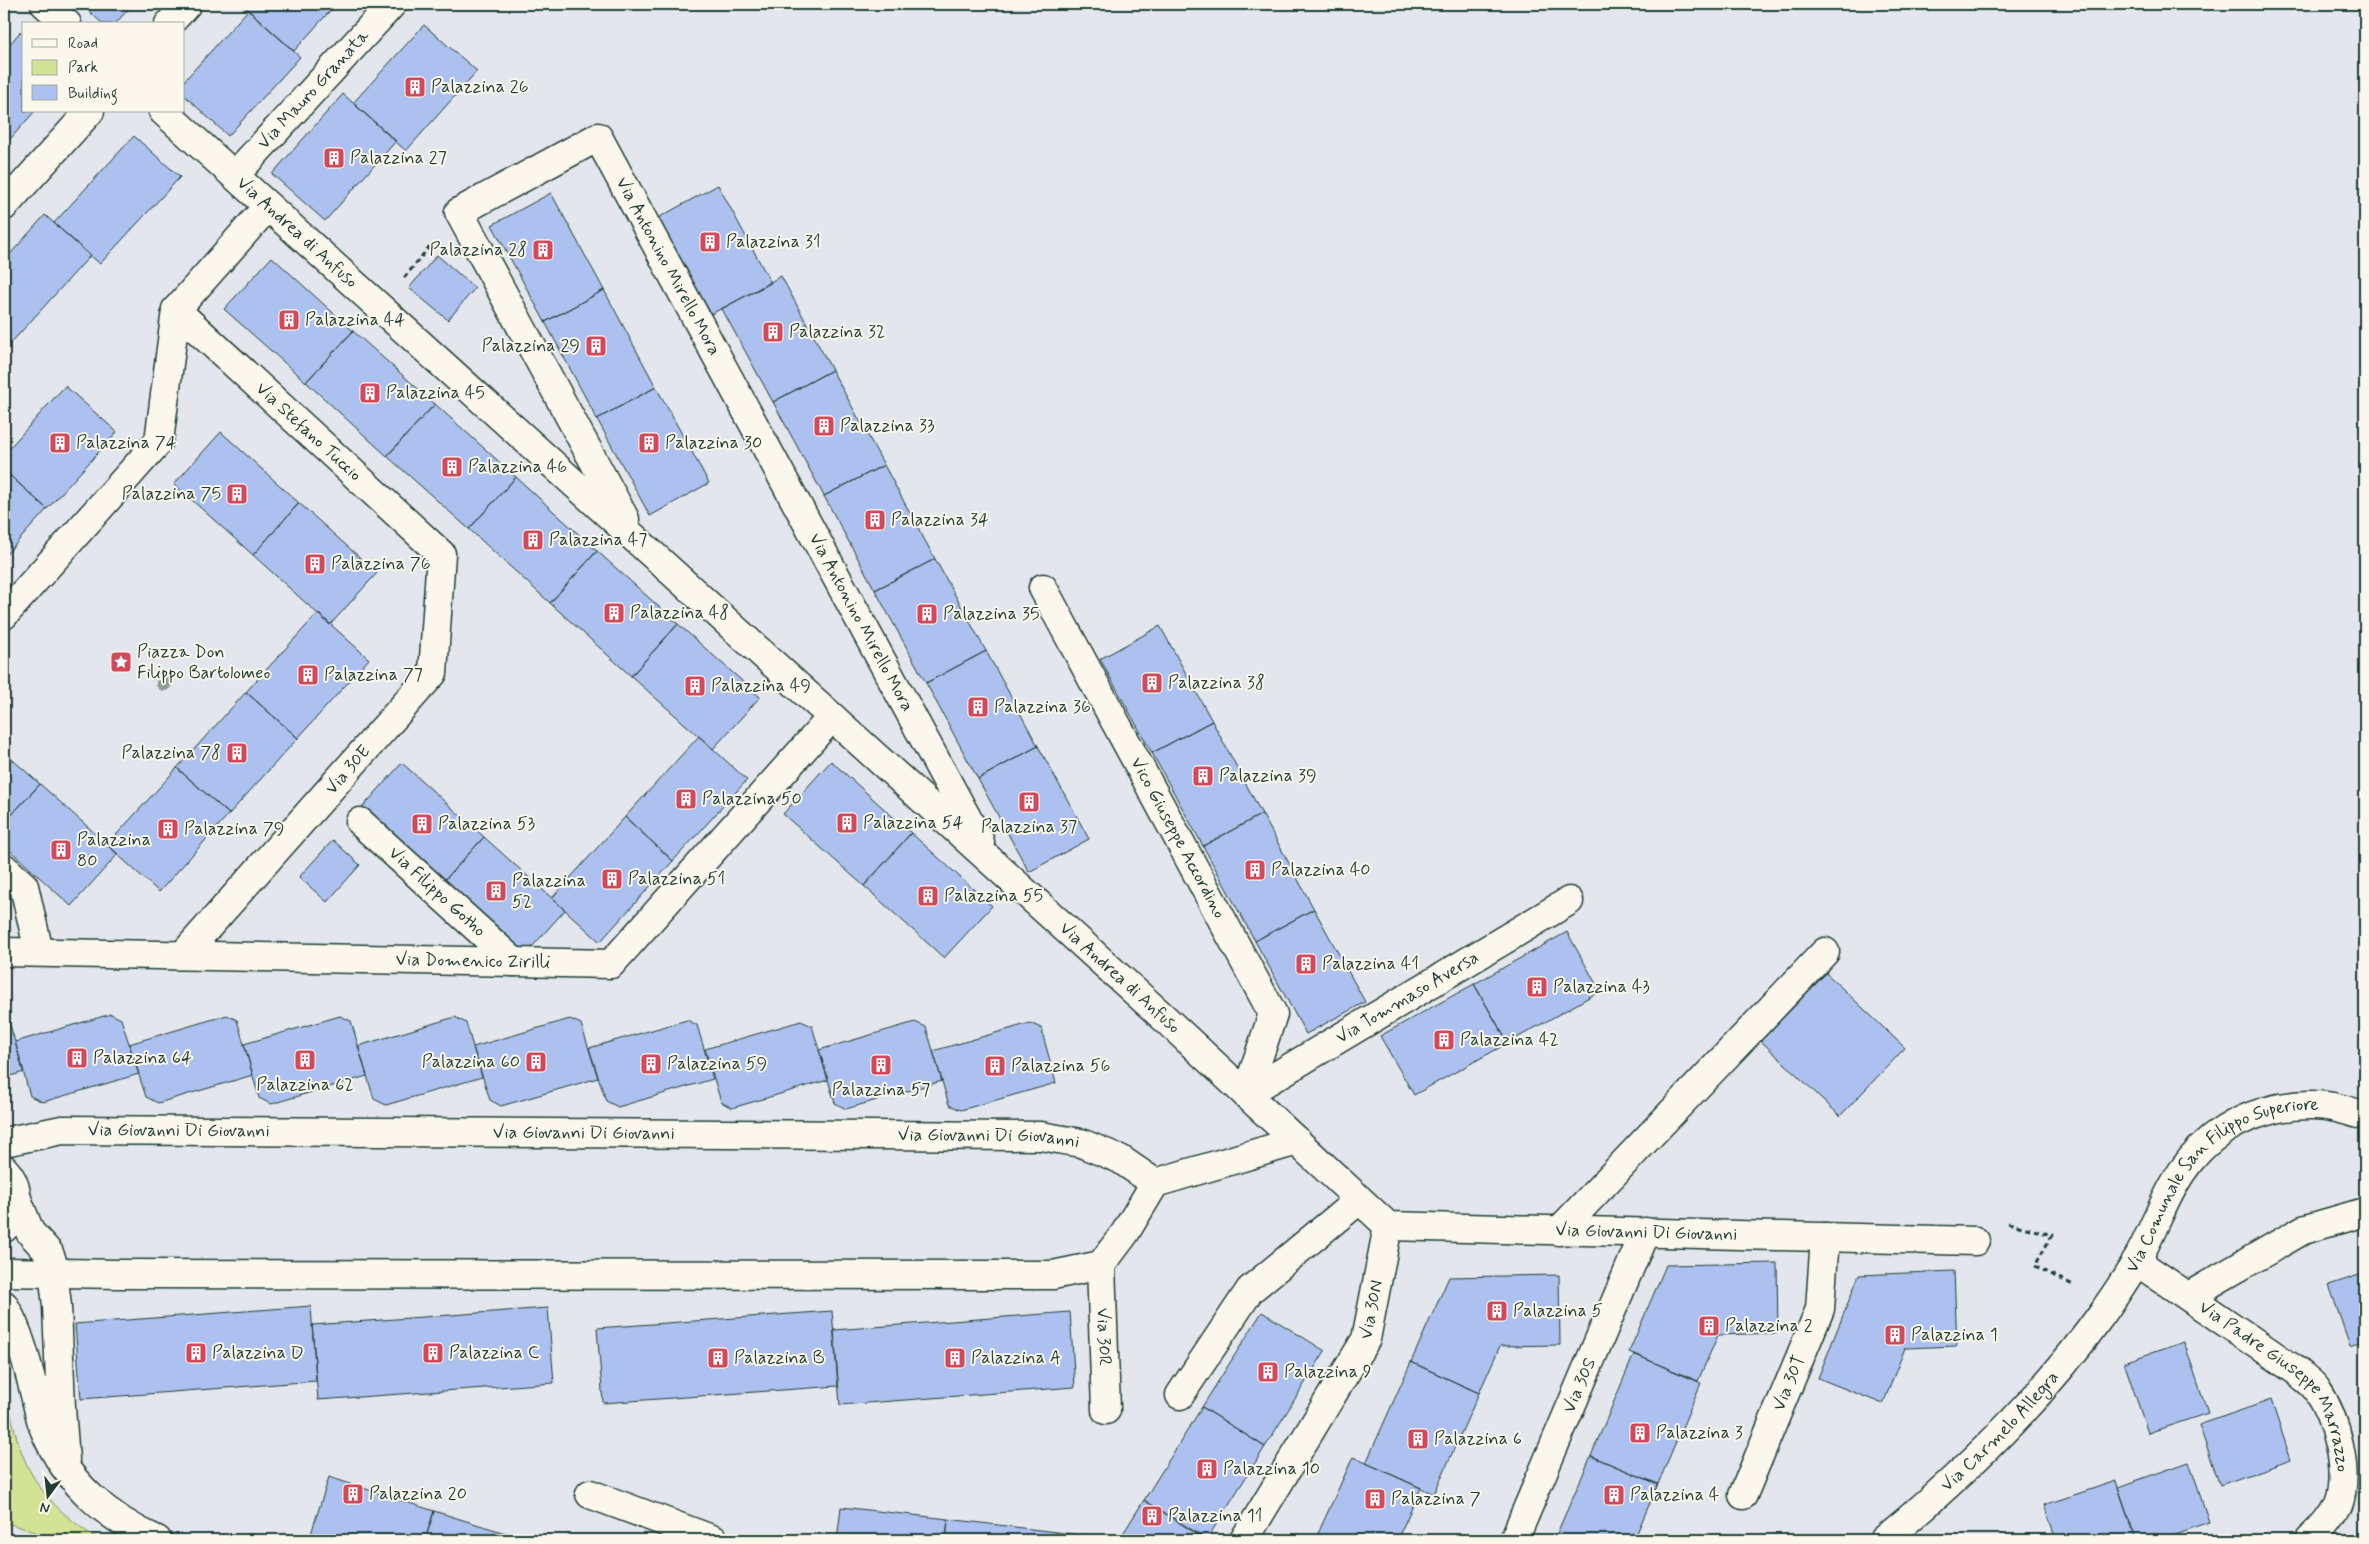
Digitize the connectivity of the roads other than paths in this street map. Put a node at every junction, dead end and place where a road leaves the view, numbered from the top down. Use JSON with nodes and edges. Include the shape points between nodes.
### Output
{"nodes":[{"id":1,"x":45,"y":4,"type":"edge"},
{"id":2,"x":188,"y":4,"type":"edge"},
{"id":3,"x":392,"y":4,"type":"edge"},
{"id":4,"x":65,"y":22,"type":"edge"},
{"id":5,"x":171,"y":22,"type":"edge"},
{"id":6,"x":89,"y":112,"type":"edge"},
{"id":7,"x":165,"y":112,"type":"edge"},
{"id":8,"x":235,"y":176,"type":"junction"},
{"id":9,"x":4,"y":206,"type":"edge"},
{"id":10,"x":268,"y":206,"type":"junction"},
{"id":11,"x":176,"y":310,"type":"junction"},
{"id":12,"x":636,"y":538,"type":"junction"},
{"id":13,"x":441,"y":554,"type":"joint"},
{"id":14,"x":1043,"y":588,"type":"dead end"},
{"id":15,"x":4,"y":615,"type":"edge"},
{"id":16,"x":832,"y":717,"type":"junction"},
{"id":17,"x":360,"y":822,"type":"dead end"},
{"id":18,"x":990,"y":860,"type":"junction"},
{"id":19,"x":4,"y":868,"type":"edge"},
{"id":20,"x":1569,"y":901,"type":"dead end"},
{"id":21,"x":4,"y":952,"type":"edge"},
{"id":22,"x":39,"y":952,"type":"junction"},
{"id":23,"x":1825,"y":952,"type":"dead end"},
{"id":24,"x":184,"y":955,"type":"junction"},
{"id":25,"x":514,"y":962,"type":"junction"},
{"id":26,"x":1246,"y":1094,"type":"junction"},
{"id":27,"x":2365,"y":1116,"type":"edge"},
{"id":28,"x":4,"y":1142,"type":"edge"},
{"id":29,"x":1297,"y":1142,"type":"junction"},
{"id":30,"x":4,"y":1169,"type":"edge"},
{"id":31,"x":1155,"y":1183,"type":"junction"},
{"id":32,"x":17,"y":1199,"type":"junction"},
{"id":33,"x":1360,"y":1200,"type":"junction"},
{"id":34,"x":2365,"y":1212,"type":"edge"},
{"id":35,"x":1388,"y":1226,"type":"junction"},
{"id":36,"x":4,"y":1228,"type":"edge"},
{"id":37,"x":1559,"y":1230,"type":"junction"},
{"id":38,"x":1645,"y":1232,"type":"junction"},
{"id":39,"x":1825,"y":1237,"type":"junction"},
{"id":40,"x":1975,"y":1241,"type":"road end"},
{"id":41,"x":2136,"y":1261,"type":"junction"},
{"id":42,"x":1101,"y":1265,"type":"junction"},
{"id":43,"x":4,"y":1272,"type":"edge"},
{"id":44,"x":54,"y":1274,"type":"junction"},
{"id":45,"x":2189,"y":1296,"type":"junction"},
{"id":46,"x":4,"y":1305,"type":"edge"},
{"id":47,"x":2104,"y":1311,"type":"joint"},
{"id":48,"x":1180,"y":1395,"type":"dead end"},
{"id":49,"x":1106,"y":1410,"type":"dead end"},
{"id":50,"x":66,"y":1470,"type":"junction"},
{"id":51,"x":590,"y":1494,"type":"dead end"},
{"id":52,"x":1743,"y":1495,"type":"dead end"},
{"id":53,"x":157,"y":1540,"type":"edge"},
{"id":54,"x":714,"y":1540,"type":"edge"},
{"id":55,"x":1244,"y":1540,"type":"edge"},
{"id":56,"x":1514,"y":1540,"type":"edge"},
{"id":57,"x":1884,"y":1540,"type":"edge"},
{"id":58,"x":2310,"y":1540,"type":"edge"}],
"edges":[{"from":1,"to":4,"type":"street"},
{"from":2,"to":5,"type":"street"},
{"from":3,"to":8,"type":"street","name":"Via Mauro Granata"},
{"from":6,"to":9,"type":"street"},
{"from":7,"to":8,"type":"street","name":"Via Andrea di Anfuso"},
{"from":8,"to":10,"type":"street","name":"Via Andrea di Anfuso"},
{"from":10,"to":11,"type":"street"},
{"from":10,"to":12,"type":"street","name":"Via Andrea di Anfuso"},
{"from":11,"to":13,"type":"street","name":"Via Stefano Tuccio"},
{"from":11,"to":15,"type":"street","via":[[159,441]]},
{"from":12,"to":16,"type":"street","name":"Via Andrea di Anfuso"},
{"from":12,"to":18,"type":"street","name":"Via Antonino Mirello Mora","via":[[459,212],[598,137]]},
{"from":13,"to":24,"type":"street","name":"Via 30E","via":[[433,673]]},
{"from":14,"to":26,"type":"street","name":"Vico Giuseppe Accordino","via":[[1273,1014]]},
{"from":16,"to":18,"type":"street","name":"Via Andrea di Anfuso"},
{"from":16,"to":25,"type":"street","name":"Via Domenico Zirilli","via":[[611,964]]},
{"from":17,"to":25,"type":"street","name":"Via Filippo Gotho"},
{"from":18,"to":26,"type":"street","name":"Via Andrea di Anfuso"},
{"from":19,"to":22,"type":"street","via":[[24,886]]},
{"from":20,"to":26,"type":"street","name":"Via Tommaso Aversa"},
{"from":21,"to":22,"type":"street","name":"Via Domenico Zirilli"},
{"from":22,"to":24,"type":"street","name":"Via Domenico Zirilli"},
{"from":23,"to":37,"type":"street"},
{"from":24,"to":25,"type":"street","name":"Via Domenico Zirilli"},
{"from":26,"to":29,"type":"street","name":"Via Andrea di Anfuso"},
{"from":27,"to":41,"type":"street","name":"Via Comunale San Filippo Superiore","via":[[2306,1105],[2257,1114],[2224,1130],[2199,1149],[2180,1172]]},
{"from":28,"to":31,"type":"street","name":"Via Giovanni Di Giovanni","via":[[62,1130],[1041,1136],[1081,1143],[1120,1158]]},
{"from":29,"to":31,"type":"street"},
{"from":29,"to":33,"type":"street"},
{"from":30,"to":32,"type":"street","via":[[16,1187]]},
{"from":31,"to":42,"type":"street","via":[[1126,1233]]},
{"from":32,"to":36,"type":"street","via":[[15,1212]]},
{"from":32,"to":44,"type":"street","via":[[30,1232],[49,1253]]},
{"from":33,"to":35,"type":"street"},
{"from":33,"to":48,"type":"street","via":[[1250,1290]]},
{"from":34,"to":45,"type":"street","via":[[2303,1230]]},
{"from":35,"to":37,"type":"street","name":"Via Giovanni Di Giovanni"},
{"from":35,"to":55,"type":"street","name":"Via 30N","via":[[1366,1339]]},
{"from":37,"to":38,"type":"street","name":"Via Giovanni Di Giovanni"},
{"from":38,"to":39,"type":"street","name":"Via Giovanni Di Giovanni"},
{"from":38,"to":56,"type":"street","name":"Via 30S"},
{"from":39,"to":40,"type":"street","name":"Via Giovanni Di Giovanni"},
{"from":39,"to":52,"type":"street","name":"Via 30T","via":[[1820,1310]]},
{"from":41,"to":45,"type":"street","name":"Via Padre Giuseppe Marrazzo"},
{"from":41,"to":47,"type":"street","name":"Via Comunale San Filippo Superiore"},
{"from":42,"to":44,"type":"street","via":[[1053,1275]]},
{"from":42,"to":49,"type":"street","name":"Via 30R"},
{"from":43,"to":44,"type":"street"},
{"from":44,"to":50,"type":"street"},
{"from":45,"to":58,"type":"street","name":"Via Padre Giuseppe Marrazzo","via":[[2298,1372],[2316,1389],[2329,1410],[2342,1458],[2343,1479],[2338,1504]]},
{"from":46,"to":50,"type":"street","via":[[19,1333],[45,1431]]},
{"from":47,"to":57,"type":"street","name":"Via Carmelo Allegra","via":[[2067,1360],[1978,1456]]},
{"from":50,"to":53,"type":"street","via":[[100,1506]]},
{"from":51,"to":54,"type":"street"}]}
